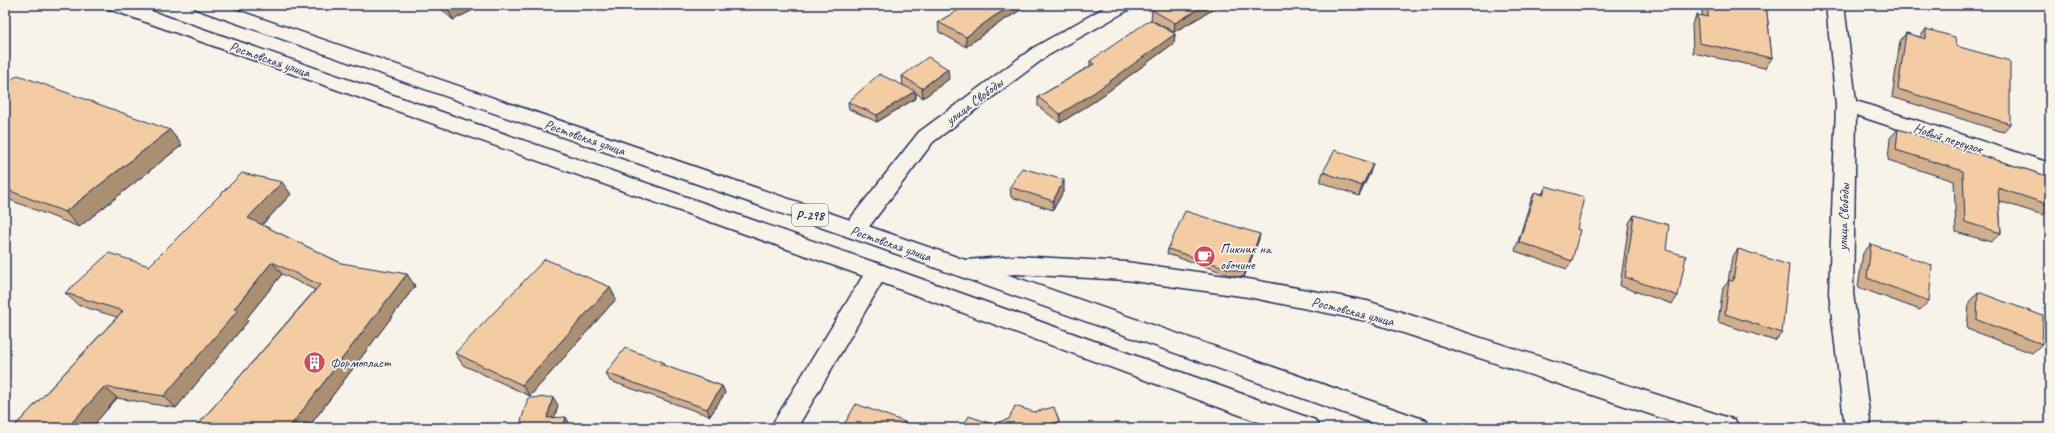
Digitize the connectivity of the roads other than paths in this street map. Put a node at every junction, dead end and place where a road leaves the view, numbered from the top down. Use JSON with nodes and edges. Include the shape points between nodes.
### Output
{"nodes":[{"id":1,"x":116,"y":5,"type":"edge"},
{"id":2,"x":203,"y":5,"type":"edge"},
{"id":3,"x":1123,"y":5,"type":"edge"},
{"id":4,"x":1834,"y":5,"type":"edge"},
{"id":5,"x":1846,"y":105,"type":"junction"},
{"id":6,"x":2050,"y":171,"type":"edge"},
{"id":7,"x":854,"y":230,"type":"junction"},
{"id":8,"x":966,"y":269,"type":"junction"},
{"id":9,"x":877,"y":272,"type":"junction"},
{"id":10,"x":783,"y":428,"type":"edge"},
{"id":11,"x":1306,"y":428,"type":"edge"},
{"id":12,"x":1417,"y":428,"type":"edge"},
{"id":13,"x":1726,"y":428,"type":"edge"},
{"id":14,"x":1858,"y":428,"type":"edge"}],
"edges":[{"from":1,"to":9,"type":"main road","name":"Ростовская улица","number":"Р-298"},
{"from":2,"to":7,"type":"main road","name":"Ростовская улица","number":"Р-298"},
{"from":3,"to":7,"type":"main road","name":"улица Свободы","via":[[1040,52],[926,138]]},
{"from":4,"to":5,"type":"main road","name":"улица Свободы"},
{"from":5,"to":6,"type":"main road","name":"Новый переулок"},
{"from":5,"to":14,"type":"main road","name":"улица Свободы","via":[[1841,293]]},
{"from":7,"to":8,"type":"main road","name":"Ростовская улица","number":"Р-298"},
{"from":8,"to":12,"type":"main road","name":"Ростовская улица","number":"Р-298"},
{"from":8,"to":13,"type":"main road","name":"Ростовская улица","via":[[1016,265],[1126,270],[1248,288],[1367,311]]},
{"from":9,"to":10,"type":"main road"},
{"from":9,"to":11,"type":"main road","name":"Ростовская улица","number":"Р-298"}]}
